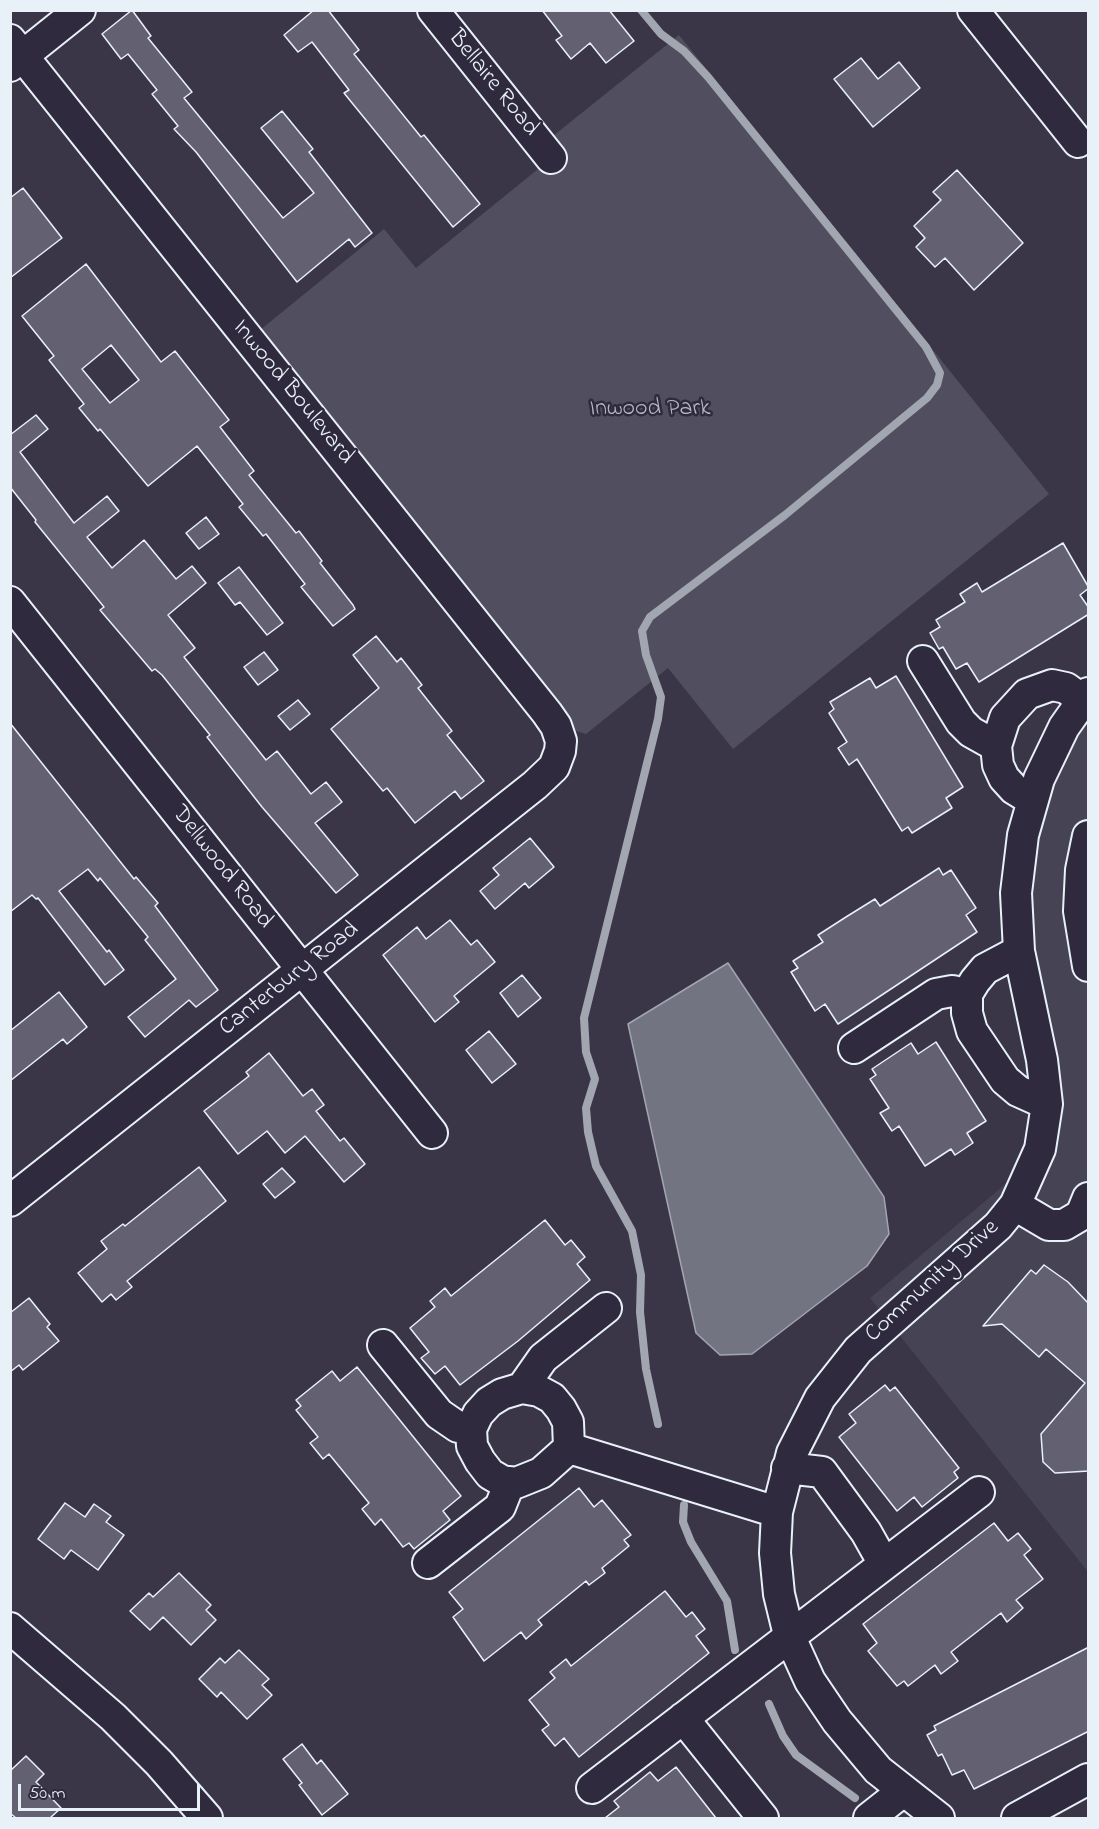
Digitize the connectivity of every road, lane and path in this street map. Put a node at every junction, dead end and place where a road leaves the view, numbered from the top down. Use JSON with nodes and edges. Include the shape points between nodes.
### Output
{"nodes":[{"id":1,"x":80,"y":10,"type":"edge"},
{"id":2,"x":433,"y":10,"type":"edge"},
{"id":3,"x":973,"y":10,"type":"edge"},
{"id":4,"x":15,"y":54,"type":"edge"},
{"id":5,"x":1078,"y":142,"type":"dead end"},
{"id":6,"x":551,"y":158,"type":"dead end"},
{"id":7,"x":10,"y":602,"type":"edge"},
{"id":8,"x":923,"y":661,"type":"dead end"},
{"id":9,"x":1087,"y":699,"type":"edge"},
{"id":10,"x":996,"y":746,"type":"junction"},
{"id":11,"x":560,"y":752,"type":"joint"},
{"id":12,"x":1032,"y":800,"type":"junction"},
{"id":13,"x":1089,"y":836,"type":"edge"},
{"id":14,"x":1084,"y":911,"type":"edge"},
{"id":15,"x":1019,"y":951,"type":"junction"},
{"id":16,"x":1089,"y":966,"type":"edge"},
{"id":17,"x":303,"y":970,"type":"junction"},
{"id":18,"x":967,"y":994,"type":"junction"},
{"id":19,"x":854,"y":1048,"type":"dead end"},
{"id":20,"x":1047,"y":1104,"type":"junction"},
{"id":21,"x":432,"y":1133,"type":"dead end"},
{"id":22,"x":1089,"y":1198,"type":"edge"},
{"id":23,"x":10,"y":1201,"type":"edge"},
{"id":24,"x":1015,"y":1205,"type":"junction"},
{"id":25,"x":1076,"y":1232,"type":"edge"},
{"id":26,"x":606,"y":1308,"type":"dead end"},
{"id":27,"x":383,"y":1345,"type":"dead end"},
{"id":28,"x":522,"y":1388,"type":"junction"},
{"id":29,"x":471,"y":1429,"type":"junction"},
{"id":30,"x":569,"y":1448,"type":"junction"},
{"id":31,"x":788,"y":1468,"type":"junction"},
{"id":32,"x":510,"y":1482,"type":"junction"},
{"id":33,"x":979,"y":1492,"type":"dead end"},
{"id":34,"x":777,"y":1512,"type":"junction"},
{"id":35,"x":428,"y":1563,"type":"dead end"},
{"id":36,"x":884,"y":1564,"type":"junction"},
{"id":37,"x":10,"y":1628,"type":"edge"},
{"id":38,"x":789,"y":1635,"type":"junction"},
{"id":39,"x":683,"y":1718,"type":"junction"},
{"id":40,"x":1089,"y":1779,"type":"edge"},
{"id":41,"x":592,"y":1788,"type":"dead end"},
{"id":42,"x":902,"y":1792,"type":"junction"},
{"id":43,"x":207,"y":1818,"type":"edge"},
{"id":44,"x":763,"y":1818,"type":"edge"},
{"id":45,"x":869,"y":1818,"type":"edge"},
{"id":46,"x":939,"y":1818,"type":"edge"},
{"id":47,"x":1017,"y":1818,"type":"edge"}],
"edges":[{"from":1,"to":4,"type":"street"},
{"from":2,"to":6,"type":"street","name":"Bellaire Road"},
{"from":3,"to":5,"type":"street"},
{"from":4,"to":11,"type":"street","name":"Inwood Boulevard","via":[[547,713],[558,732]]},
{"from":7,"to":17,"type":"street","name":"Dellwood Road"},
{"from":8,"to":10,"type":"street","via":[[961,722]]},
{"from":9,"to":10,"type":"street","via":[[1059,686],[1042,687],[1027,694],[1005,718]]},
{"from":9,"to":12,"type":"street","name":"Community Drive","via":[[1064,727]]},
{"from":10,"to":12,"type":"street","via":[[1004,778]]},
{"from":11,"to":17,"type":"street","name":"Canterbury Road","via":[[554,767],[535,785]]},
{"from":12,"to":15,"type":"street","name":"Community Drive","via":[[1016,893]]},
{"from":13,"to":14,"type":"street","via":[[1081,870]]},
{"from":14,"to":16,"type":"street"},
{"from":15,"to":18,"type":"street","via":[[985,969]]},
{"from":15,"to":20,"type":"street","name":"Community Drive","via":[[1042,1060]]},
{"from":17,"to":21,"type":"street","name":"Dellwood Road"},
{"from":17,"to":23,"type":"street","name":"Canterbury Road"},
{"from":18,"to":19,"type":"street","via":[[936,994]]},
{"from":18,"to":20,"type":"street","via":[[972,1031],[1005,1080],[1018,1091]]},
{"from":20,"to":24,"type":"street","name":"Community Drive","via":[[1041,1149]]},
{"from":22,"to":25,"type":"street"},
{"from":24,"to":25,"type":"street","via":[[1049,1226]]},
{"from":24,"to":31,"type":"street","name":"Community Drive","via":[[998,1226],[858,1350],[820,1398]]},
{"from":26,"to":28,"type":"street","via":[[543,1358]]},
{"from":27,"to":29,"type":"street","via":[[439,1414],[458,1427]]},
{"from":28,"to":29,"type":"street","via":[[489,1402]]},
{"from":28,"to":30,"type":"street","via":[[540,1391],[561,1409],[569,1429]]},
{"from":29,"to":32,"type":"street","via":[[472,1446],[480,1461],[490,1474]]},
{"from":30,"to":32,"type":"street","via":[[542,1473]]},
{"from":30,"to":34,"type":"street"},
{"from":31,"to":34,"type":"street","name":"Community Drive"},
{"from":31,"to":36,"type":"street","via":[[822,1472]]},
{"from":32,"to":35,"type":"street","via":[[500,1507]]},
{"from":33,"to":36,"type":"street"},
{"from":34,"to":38,"type":"street","name":"Community Drive","via":[[779,1594]]},
{"from":36,"to":38,"type":"street"},
{"from":37,"to":43,"type":"street","via":[[121,1725]]},
{"from":38,"to":39,"type":"street"},
{"from":38,"to":42,"type":"street","name":"Community Drive","via":[[810,1681],[837,1721]]},
{"from":39,"to":41,"type":"street"},
{"from":39,"to":44,"type":"street"},
{"from":40,"to":47,"type":"street"},
{"from":42,"to":45,"type":"street"},
{"from":42,"to":46,"type":"street","name":"Community Drive"}]}
